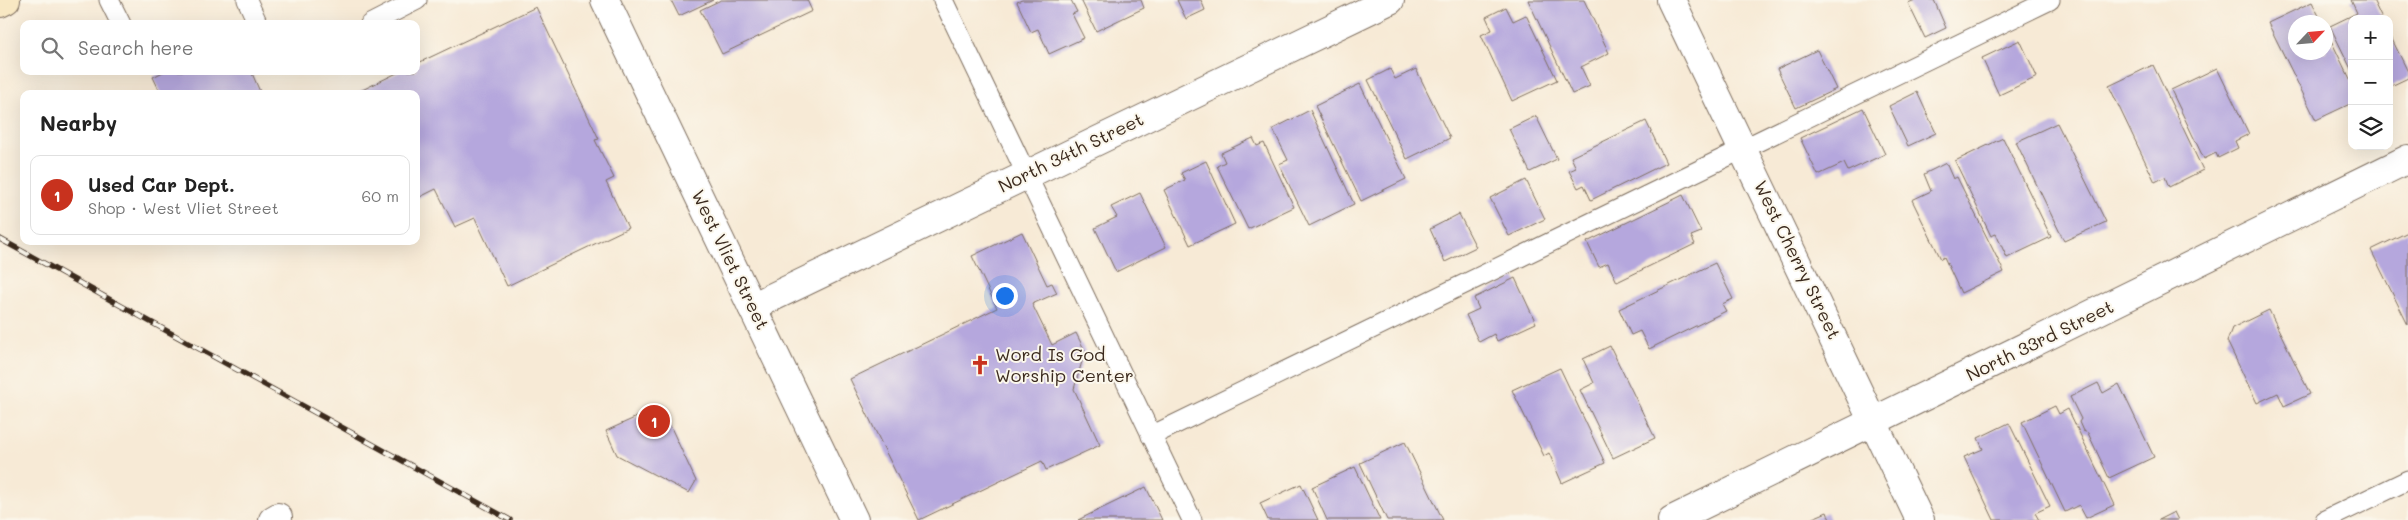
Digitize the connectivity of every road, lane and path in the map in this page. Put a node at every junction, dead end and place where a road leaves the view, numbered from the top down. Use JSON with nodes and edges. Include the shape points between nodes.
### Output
{"nodes":[{"id":1,"x":109,"y":0,"type":"edge"},
{"id":2,"x":247,"y":0,"type":"edge"},
{"id":3,"x":417,"y":0,"type":"edge"},
{"id":4,"x":606,"y":0,"type":"edge"},
{"id":5,"x":943,"y":0,"type":"edge"},
{"id":6,"x":1390,"y":0,"type":"edge"},
{"id":7,"x":1671,"y":0,"type":"edge"},
{"id":8,"x":2050,"y":0,"type":"edge"},
{"id":9,"x":119,"y":20,"type":"edge"},
{"id":10,"x":256,"y":20,"type":"edge"},
{"id":11,"x":378,"y":20,"type":"edge"},
{"id":12,"x":1743,"y":147,"type":"junction"},
{"id":13,"x":2408,"y":159,"type":"edge"},
{"id":14,"x":1027,"y":174,"type":"junction"},
{"id":15,"x":752,"y":307,"type":"junction"},
{"id":16,"x":1874,"y":422,"type":"junction"},
{"id":17,"x":1151,"y":436,"type":"junction"},
{"id":18,"x":2408,"y":480,"type":"edge"},
{"id":19,"x":854,"y":520,"type":"edge"},
{"id":20,"x":1192,"y":520,"type":"edge"},
{"id":21,"x":1672,"y":520,"type":"edge"},
{"id":22,"x":1920,"y":520,"type":"edge"},
{"id":23,"x":2325,"y":520,"type":"edge"}],
"edges":[{"from":1,"to":9,"type":"lane"},
{"from":2,"to":10,"type":"lane"},
{"from":3,"to":11,"type":"lane"},
{"from":4,"to":15,"type":"street","name":"West Vliet Street"},
{"from":5,"to":14,"type":"lane"},
{"from":6,"to":14,"type":"street","name":"North 34th Street"},
{"from":7,"to":12,"type":"street","name":"West Cherry Street"},
{"from":8,"to":12,"type":"lane"},
{"from":12,"to":16,"type":"street","name":"West Cherry Street"},
{"from":12,"to":17,"type":"lane"},
{"from":13,"to":16,"type":"street","name":"North 33rd Street"},
{"from":14,"to":15,"type":"street","name":"North 34th Street"},
{"from":14,"to":17,"type":"lane"},
{"from":15,"to":19,"type":"street","name":"West Vliet Street"},
{"from":16,"to":21,"type":"street","name":"North 33rd Street"},
{"from":16,"to":22,"type":"street","name":"West Cherry Street"},
{"from":17,"to":20,"type":"lane"},
{"from":18,"to":23,"type":"lane"}]}
